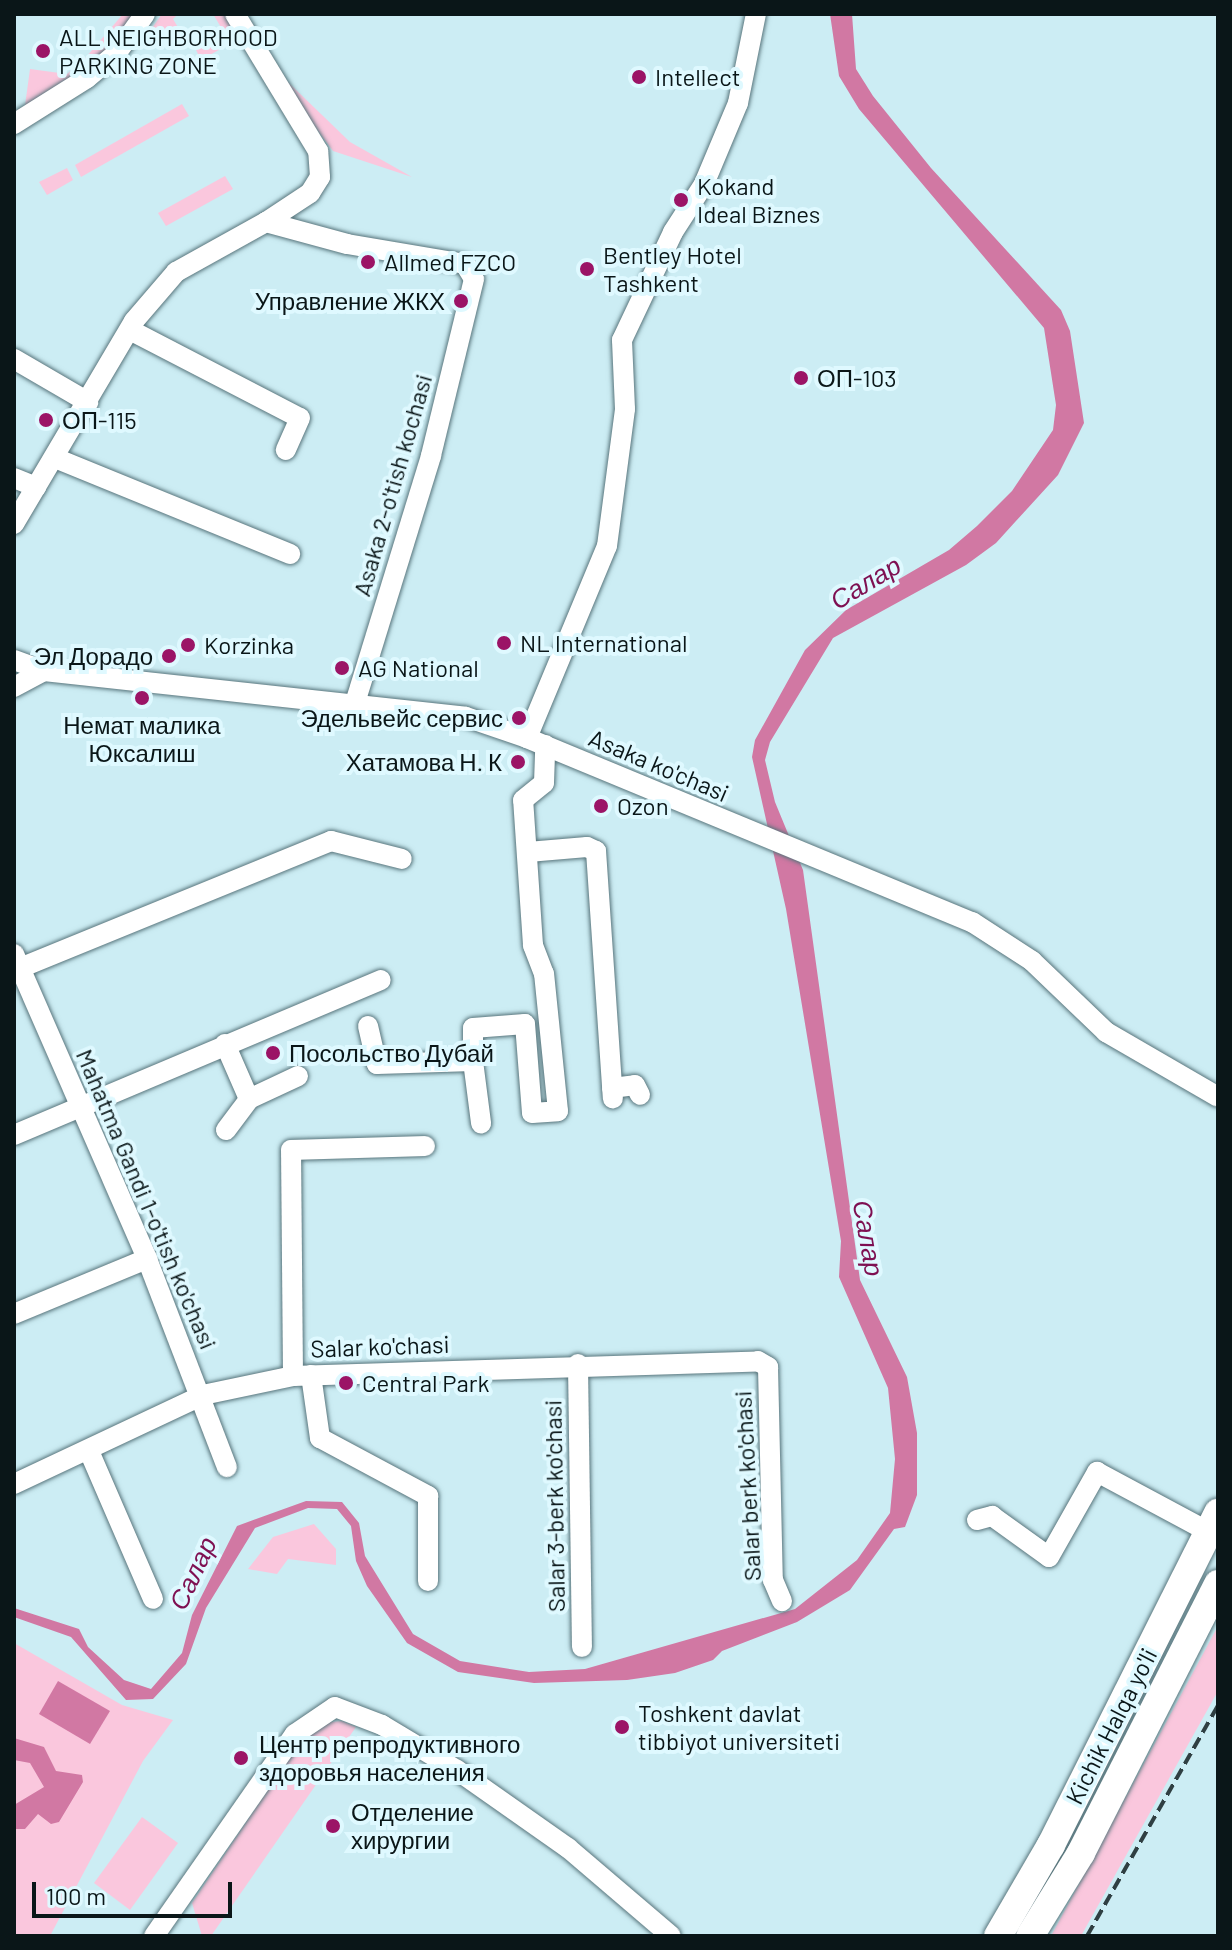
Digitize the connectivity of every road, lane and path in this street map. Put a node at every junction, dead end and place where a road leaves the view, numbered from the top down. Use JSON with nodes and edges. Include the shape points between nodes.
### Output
{"nodes":[{"id":1,"x":145,"y":14,"type":"edge"},
{"id":2,"x":235,"y":14,"type":"edge"},
{"id":3,"x":756,"y":14,"type":"edge"},
{"id":4,"x":14,"y":124,"type":"edge"},
{"id":5,"x":266,"y":222,"type":"junction"},
{"id":6,"x":130,"y":330,"type":"junction"},
{"id":7,"x":14,"y":359,"type":"edge"},
{"id":8,"x":88,"y":402,"type":"junction"},
{"id":9,"x":286,"y":450,"type":"dead end"},
{"id":10,"x":55,"y":458,"type":"junction"},
{"id":11,"x":14,"y":478,"type":"edge"},
{"id":12,"x":36,"y":487,"type":"junction"},
{"id":13,"x":14,"y":524,"type":"edge"},
{"id":14,"x":290,"y":554,"type":"dead end"},
{"id":15,"x":14,"y":660,"type":"edge"},
{"id":16,"x":44,"y":671,"type":"junction"},
{"id":17,"x":14,"y":687,"type":"edge"},
{"id":18,"x":355,"y":703,"type":"junction"},
{"id":19,"x":536,"y":742,"type":"junction"},
{"id":20,"x":528,"y":852,"type":"junction"},
{"id":21,"x":402,"y":859,"type":"dead end"},
{"id":22,"x":17,"y":961,"type":"edge"},
{"id":23,"x":381,"y":980,"type":"dead end"},
{"id":24,"x":548,"y":1021,"type":"junction"},
{"id":25,"x":525,"y":1024,"type":"junction"},
{"id":26,"x":368,"y":1026,"type":"dead end"},
{"id":27,"x":225,"y":1044,"type":"junction"},
{"id":28,"x":473,"y":1061,"type":"junction"},
{"id":29,"x":298,"y":1076,"type":"dead end"},
{"id":30,"x":640,"y":1095,"type":"dead end"},
{"id":31,"x":1218,"y":1097,"type":"edge"},
{"id":32,"x":249,"y":1099,"type":"junction"},
{"id":33,"x":79,"y":1108,"type":"junction"},
{"id":34,"x":481,"y":1123,"type":"dead end"},
{"id":35,"x":226,"y":1130,"type":"dead end"},
{"id":36,"x":14,"y":1135,"type":"edge"},
{"id":37,"x":425,"y":1146,"type":"dead end"},
{"id":38,"x":147,"y":1259,"type":"junction"},
{"id":39,"x":14,"y":1314,"type":"edge"},
{"id":40,"x":578,"y":1364,"type":"junction"},
{"id":41,"x":768,"y":1367,"type":"joint"},
{"id":42,"x":302,"y":1375,"type":"junction"},
{"id":43,"x":203,"y":1395,"type":"junction"},
{"id":44,"x":89,"y":1451,"type":"junction"},
{"id":45,"x":227,"y":1467,"type":"dead end"},
{"id":46,"x":14,"y":1484,"type":"edge"},
{"id":47,"x":977,"y":1520,"type":"dead end"},
{"id":48,"x":1213,"y":1523,"type":"edge"},
{"id":49,"x":428,"y":1581,"type":"dead end"},
{"id":50,"x":1218,"y":1584,"type":"edge"},
{"id":51,"x":153,"y":1599,"type":"dead end"},
{"id":52,"x":782,"y":1601,"type":"dead end"},
{"id":53,"x":582,"y":1647,"type":"dead end"},
{"id":54,"x":154,"y":1936,"type":"edge"},
{"id":55,"x":671,"y":1936,"type":"edge"},
{"id":56,"x":998,"y":1936,"type":"edge"},
{"id":57,"x":1030,"y":1936,"type":"edge"}],
"edges":[{"from":1,"to":4,"type":"street","via":[[116,54]]},
{"from":2,"to":5,"type":"street","via":[[318,151],[322,170],[314,188]]},
{"from":3,"to":19,"type":"street","via":[[738,103],[704,184],[673,232],[622,340],[625,409],[607,546]]},
{"from":5,"to":6,"type":"street","via":[[176,272]]},
{"from":5,"to":18,"type":"street","name":"Asaka 2-o'tish kochasi","via":[[347,244],[465,264],[474,279],[431,456]]},
{"from":6,"to":8,"type":"street"},
{"from":6,"to":9,"type":"street","via":[[302,419]]},
{"from":7,"to":8,"type":"street"},
{"from":8,"to":10,"type":"street"},
{"from":10,"to":12,"type":"street"},
{"from":10,"to":14,"type":"street"},
{"from":11,"to":12,"type":"street"},
{"from":12,"to":13,"type":"street"},
{"from":15,"to":16,"type":"street","name":"Asaka ko'chasi"},
{"from":16,"to":17,"type":"street"},
{"from":16,"to":18,"type":"street","name":"Asaka ko'chasi"},
{"from":18,"to":19,"type":"street","name":"Asaka ko'chasi","via":[[466,717]]},
{"from":19,"to":20,"type":"street","via":[[544,783],[523,800]]},
{"from":19,"to":31,"type":"street","name":"Asaka ko'chasi","via":[[801,855],[909,894],[1002,939],[1106,1032]]},
{"from":20,"to":24,"type":"street","via":[[533,945],[544,974]]},
{"from":20,"to":30,"type":"street","via":[[587,847],[596,851],[612,1093],[635,1085]]},
{"from":21,"to":22,"type":"street","via":[[331,841]]},
{"from":22,"to":33,"type":"street","name":"Mahatma Gandi 1-o'tish ko'chasi"},
{"from":23,"to":27,"type":"street"},
{"from":24,"to":25,"type":"street"},
{"from":24,"to":25,"type":"street","via":[[559,1109],[534,1114]]},
{"from":25,"to":28,"type":"street","via":[[473,1028]]},
{"from":26,"to":28,"type":"street","via":[[377,1064]]},
{"from":27,"to":32,"type":"street"},
{"from":27,"to":33,"type":"street"},
{"from":28,"to":34,"type":"street"},
{"from":29,"to":32,"type":"street"},
{"from":32,"to":35,"type":"street"},
{"from":33,"to":36,"type":"street"},
{"from":33,"to":38,"type":"street","name":"Mahatma Gandi 1-o'tish ko'chasi"},
{"from":37,"to":42,"type":"street","via":[[291,1150]]},
{"from":38,"to":39,"type":"street"},
{"from":38,"to":43,"type":"street","name":"Mahatma Gandi 1-o'tish ko'chasi"},
{"from":40,"to":41,"type":"street","name":"Salar ko'chasi","via":[[758,1361]]},
{"from":40,"to":42,"type":"street","name":"Salar ko'chasi"},
{"from":40,"to":53,"type":"street","name":"Salar 3-berk ko'chasi"},
{"from":41,"to":52,"type":"street","name":"Salar berk ko'chasi","via":[[773,1580]]},
{"from":42,"to":43,"type":"street","name":"Salar ko'chasi"},
{"from":42,"to":49,"type":"street","via":[[320,1438],[428,1496]]},
{"from":43,"to":44,"type":"street","name":"Salar ko'chasi"},
{"from":43,"to":45,"type":"street","name":"Mahatma Gandi 1-o'tish ko'chasi"},
{"from":44,"to":46,"type":"street","name":"Salar ko'chasi"},
{"from":44,"to":51,"type":"street"},
{"from":47,"to":48,"type":"street","via":[[992,1516],[1049,1557],[1097,1472]]},
{"from":48,"to":56,"type":"highway","name":"Kichik Halqa yo'li","via":[[1051,1845]]},
{"from":50,"to":57,"type":"highway","name":"Kichik Halqa yo'li","via":[[1081,1853]]},
{"from":54,"to":55,"type":"street","via":[[295,1734],[335,1707],[382,1725],[457,1770],[568,1848]]}]}
